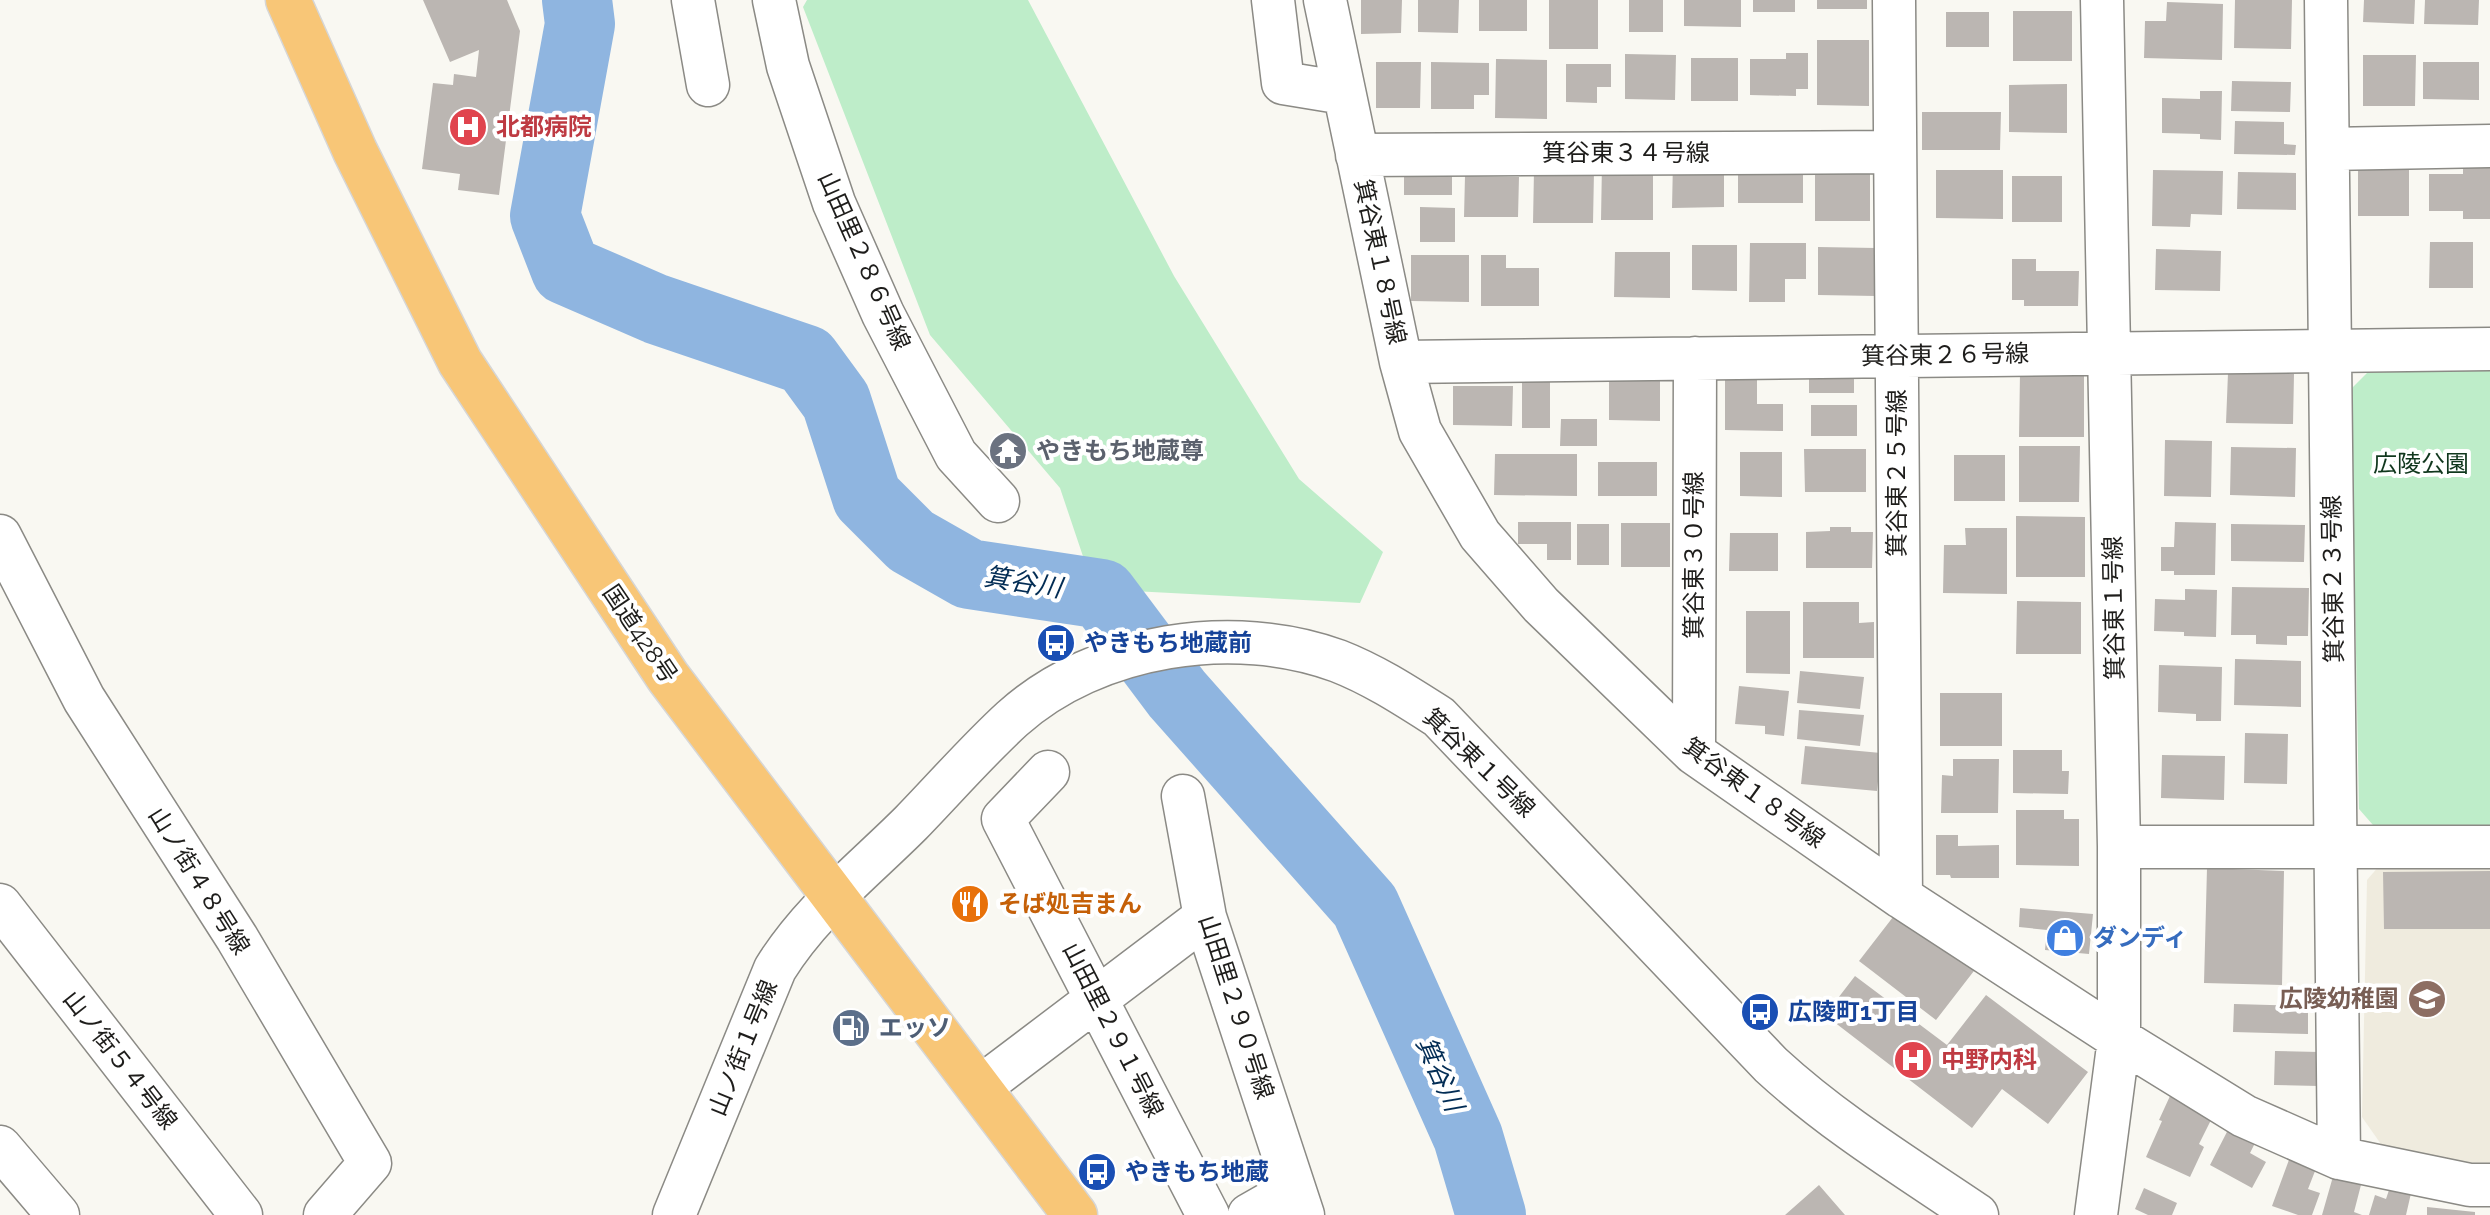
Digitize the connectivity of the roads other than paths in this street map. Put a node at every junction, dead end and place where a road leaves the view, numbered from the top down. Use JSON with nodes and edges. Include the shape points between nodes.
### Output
{"nodes":[{"id":1,"x":288,"y":0,"type":"edge"},
{"id":2,"x":693,"y":0,"type":"edge"},
{"id":3,"x":774,"y":0,"type":"edge"},
{"id":4,"x":1273,"y":0,"type":"edge"},
{"id":5,"x":1325,"y":0,"type":"edge"},
{"id":6,"x":1894,"y":0,"type":"edge"},
{"id":7,"x":2102,"y":0,"type":"edge"},
{"id":8,"x":2326,"y":0,"type":"edge"},
{"id":9,"x":708,"y":85,"type":"dead end"},
{"id":10,"x":1344,"y":93,"type":"junction"},
{"id":11,"x":2490,"y":146,"type":"edge"},
{"id":12,"x":2328,"y":149,"type":"junction"},
{"id":13,"x":1895,"y":152,"type":"junction"},
{"id":14,"x":1357,"y":155,"type":"junction"},
{"id":15,"x":2490,"y":349,"type":"edge"},
{"id":16,"x":2330,"y":350,"type":"junction"},
{"id":17,"x":2109,"y":352,"type":"junction"},
{"id":18,"x":1896,"y":355,"type":"junction"},
{"id":19,"x":1695,"y":358,"type":"junction"},
{"id":20,"x":1401,"y":362,"type":"junction"},
{"id":21,"x":998,"y":501,"type":"dead end"},
{"id":22,"x":0,"y":536,"type":"edge"},
{"id":23,"x":1694,"y":753,"type":"junction"},
{"id":24,"x":1048,"y":772,"type":"dead end"},
{"id":25,"x":1183,"y":796,"type":"dead end"},
{"id":26,"x":2119,"y":847,"type":"junction"},
{"id":27,"x":2490,"y":847,"type":"edge"},
{"id":28,"x":2336,"y":849,"type":"junction"},
{"id":29,"x":835,"y":895,"type":"junction"},
{"id":30,"x":1901,"y":897,"type":"junction"},
{"id":31,"x":0,"y":905,"type":"edge"},
{"id":32,"x":1205,"y":917,"type":"junction"},
{"id":33,"x":1097,"y":1000,"type":"junction"},
{"id":34,"x":2119,"y":1039,"type":"junction"},
{"id":35,"x":979,"y":1088,"type":"junction"},
{"id":36,"x":0,"y":1147,"type":"edge"},
{"id":37,"x":2339,"y":1158,"type":"junction"},
{"id":38,"x":2490,"y":1185,"type":"edge"},
{"id":39,"x":1298,"y":1202,"type":"edge"},
{"id":40,"x":58,"y":1215,"type":"edge"},
{"id":41,"x":241,"y":1215,"type":"edge"},
{"id":42,"x":325,"y":1215,"type":"edge"},
{"id":43,"x":674,"y":1215,"type":"edge"},
{"id":44,"x":1075,"y":1215,"type":"edge"},
{"id":45,"x":1208,"y":1215,"type":"edge"},
{"id":46,"x":1249,"y":1215,"type":"edge"},
{"id":47,"x":1977,"y":1215,"type":"edge"},
{"id":48,"x":2096,"y":1215,"type":"edge"}],
"edges":[{"from":1,"to":29,"type":"highway","name":"国道428号","via":[[355,151],[460,362],[668,677]]},
{"from":2,"to":9,"type":"street"},
{"from":3,"to":21,"type":"street","name":"山田里２８６号線","via":[[788,66],[834,203],[871,287],[956,455]]},
{"from":4,"to":10,"type":"street","via":[[1283,83]]},
{"from":5,"to":10,"type":"street","name":"箕谷東１８号線"},
{"from":6,"to":13,"type":"street","name":"箕谷東２５号線"},
{"from":7,"to":17,"type":"street","name":"箕谷東１号線"},
{"from":8,"to":12,"type":"street","name":"箕谷東２３号線"},
{"from":10,"to":14,"type":"street","name":"箕谷東１８号線"},
{"from":11,"to":12,"type":"street"},
{"from":12,"to":16,"type":"street","name":"箕谷東２３号線"},
{"from":13,"to":14,"type":"street","name":"箕谷東３４号線"},
{"from":13,"to":18,"type":"street","name":"箕谷東２５号線"},
{"from":14,"to":20,"type":"street","name":"箕谷東１８号線"},
{"from":15,"to":16,"type":"street","name":"箕谷東２６号線"},
{"from":16,"to":17,"type":"street","name":"箕谷東２６号線"},
{"from":16,"to":28,"type":"street","name":"箕谷東２３号線"},
{"from":17,"to":18,"type":"street","name":"箕谷東２６号線"},
{"from":17,"to":26,"type":"street","name":"箕谷東１号線"},
{"from":18,"to":19,"type":"street","name":"箕谷東２６号線"},
{"from":18,"to":30,"type":"street","name":"箕谷東２５号線"},
{"from":19,"to":20,"type":"street","name":"箕谷東２６号線"},
{"from":19,"to":23,"type":"street","name":"箕谷東３０号線"},
{"from":20,"to":23,"type":"street","name":"箕谷東１８号線","via":[[1420,431],[1480,535],[1541,605]]},
{"from":22,"to":42,"type":"street","name":"山ノ街４８号線","via":[[84,699],[237,938],[370,1163]]},
{"from":23,"to":30,"type":"street","name":"箕谷東１８号線"},
{"from":24,"to":33,"type":"street","name":"山田里２９１号線","via":[[1003,819]]},
{"from":25,"to":32,"type":"street","name":"山田里２９０号線"},
{"from":26,"to":28,"type":"street"},
{"from":26,"to":34,"type":"street","name":"箕谷東１号線"},
{"from":27,"to":28,"type":"street"},
{"from":28,"to":37,"type":"street","name":"箕谷東２３号線"},
{"from":29,"to":35,"type":"highway","name":"国道428号"},
{"from":29,"to":43,"type":"street","name":"山ノ街１号線","via":[[793,940],[775,969]]},
{"from":29,"to":47,"type":"street","name":"箕谷東１号線","via":[[1013,718],[1077,676],[1172,647],[1232,641],[1288,647],[1338,661],[1439,717],[1805,1097]]},
{"from":30,"to":34,"type":"street","name":"箕谷東１８号線"},
{"from":31,"to":41,"type":"street","name":"山ノ街５４号線"},
{"from":32,"to":33,"type":"street"},
{"from":32,"to":39,"type":"street","name":"山田里２９０号線"},
{"from":33,"to":35,"type":"street"},
{"from":33,"to":45,"type":"street","name":"山田里２９１号線"},
{"from":34,"to":37,"type":"street","name":"箕谷東１８号線","via":[[2244,1116]]},
{"from":34,"to":48,"type":"street","name":"箕谷東１号線"},
{"from":35,"to":44,"type":"highway","name":"国道428号"},
{"from":36,"to":40,"type":"street"},
{"from":37,"to":38,"type":"street","name":"箕谷東１８号線"},
{"from":39,"to":46,"type":"street"}]}
